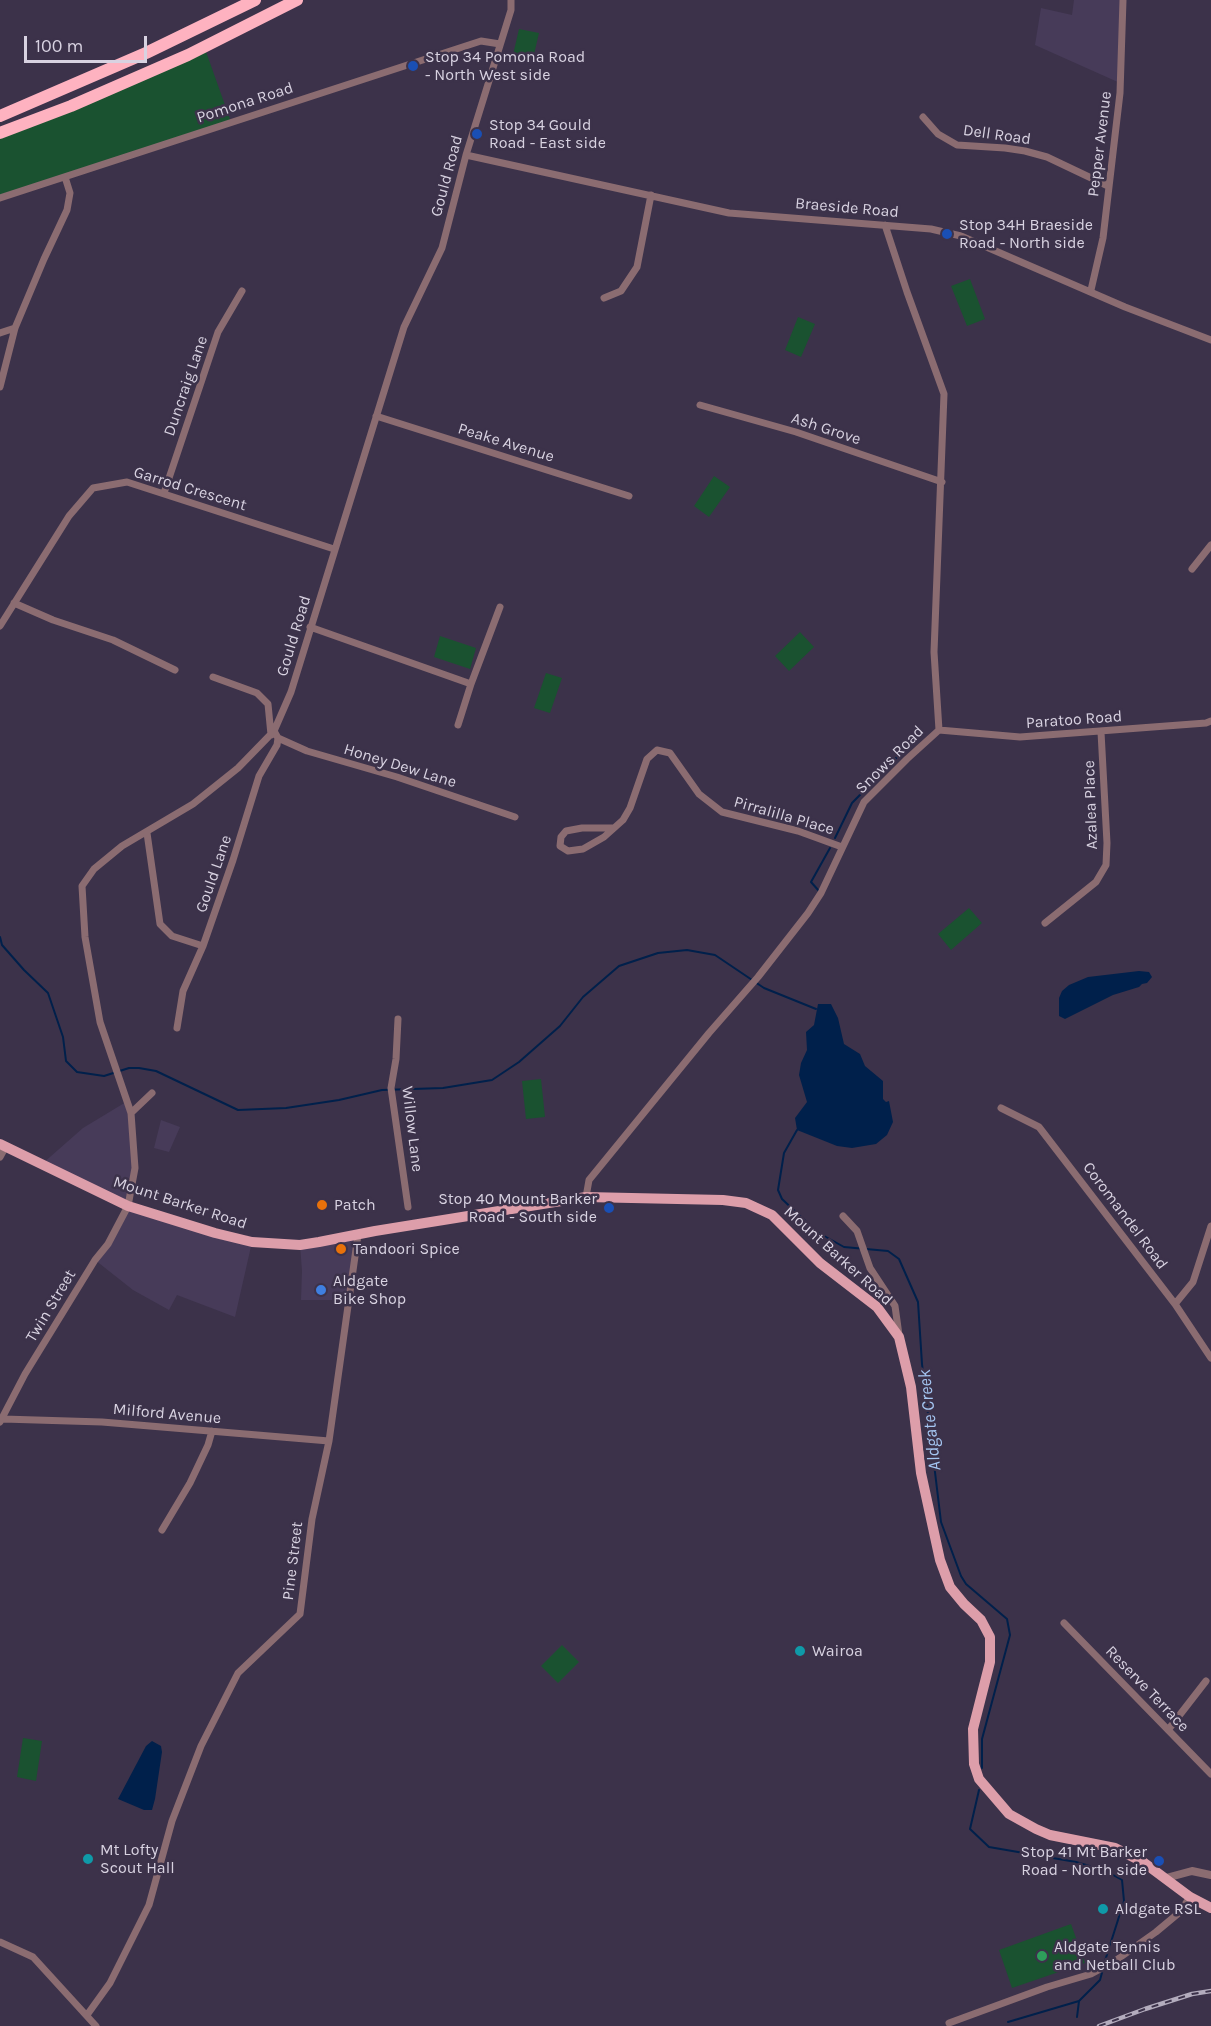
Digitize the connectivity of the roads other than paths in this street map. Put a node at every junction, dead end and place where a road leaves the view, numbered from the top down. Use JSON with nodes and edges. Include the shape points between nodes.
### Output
{"nodes":[{"id":1,"x":255,"y":0,"type":"edge"},
{"id":2,"x":297,"y":0,"type":"edge"},
{"id":3,"x":512,"y":0,"type":"edge"},
{"id":4,"x":1123,"y":0,"type":"edge"},
{"id":5,"x":500,"y":44,"type":"junction"},
{"id":6,"x":0,"y":116,"type":"edge"},
{"id":7,"x":922,"y":117,"type":"dead end"},
{"id":8,"x":0,"y":134,"type":"edge"},
{"id":9,"x":466,"y":155,"type":"junction"},
{"id":10,"x":65,"y":177,"type":"junction"},
{"id":11,"x":1108,"y":186,"type":"junction"},
{"id":12,"x":651,"y":195,"type":"junction"},
{"id":13,"x":0,"y":198,"type":"edge"},
{"id":14,"x":885,"y":225,"type":"junction"},
{"id":15,"x":242,"y":291,"type":"dead end"},
{"id":16,"x":1091,"y":291,"type":"junction"},
{"id":17,"x":604,"y":298,"type":"dead end"},
{"id":18,"x":15,"y":328,"type":"junction"},
{"id":19,"x":0,"y":333,"type":"edge"},
{"id":20,"x":1211,"y":340,"type":"edge"},
{"id":21,"x":0,"y":387,"type":"edge"},
{"id":22,"x":700,"y":405,"type":"dead end"},
{"id":23,"x":375,"y":416,"type":"junction"},
{"id":24,"x":942,"y":482,"type":"junction"},
{"id":25,"x":164,"y":493,"type":"junction"},
{"id":26,"x":629,"y":496,"type":"dead end"},
{"id":27,"x":1211,"y":545,"type":"edge"},
{"id":28,"x":334,"y":549,"type":"junction"},
{"id":29,"x":1192,"y":569,"type":"dead end"},
{"id":30,"x":14,"y":603,"type":"junction"},
{"id":31,"x":500,"y":607,"type":"dead end"},
{"id":32,"x":0,"y":626,"type":"edge"},
{"id":33,"x":310,"y":627,"type":"junction"},
{"id":34,"x":174,"y":670,"type":"dead end"},
{"id":35,"x":213,"y":677,"type":"dead end"},
{"id":36,"x":471,"y":684,"type":"junction"},
{"id":37,"x":1211,"y":721,"type":"edge"},
{"id":38,"x":458,"y":724,"type":"dead end"},
{"id":39,"x":939,"y":730,"type":"junction"},
{"id":40,"x":1101,"y":732,"type":"junction"},
{"id":41,"x":275,"y":735,"type":"junction"},
{"id":42,"x":515,"y":817,"type":"dead end"},
{"id":43,"x":613,"y":828,"type":"junction"},
{"id":44,"x":147,"y":833,"type":"junction"},
{"id":45,"x":842,"y":847,"type":"junction"},
{"id":46,"x":1045,"y":922,"type":"dead end"},
{"id":47,"x":203,"y":946,"type":"junction"},
{"id":48,"x":398,"y":1019,"type":"dead end"},
{"id":49,"x":177,"y":1028,"type":"dead end"},
{"id":50,"x":152,"y":1093,"type":"dead end"},
{"id":51,"x":1001,"y":1108,"type":"dead end"},
{"id":52,"x":131,"y":1113,"type":"junction"},
{"id":53,"x":3,"y":1145,"type":"edge"},
{"id":54,"x":0,"y":1157,"type":"edge"},
{"id":55,"x":586,"y":1197,"type":"junction"},
{"id":56,"x":128,"y":1206,"type":"junction"},
{"id":57,"x":408,"y":1207,"type":"dead end"},
{"id":58,"x":843,"y":1216,"type":"dead end"},
{"id":59,"x":1211,"y":1226,"type":"edge"},
{"id":60,"x":358,"y":1235,"type":"junction"},
{"id":61,"x":1175,"y":1304,"type":"junction"},
{"id":62,"x":899,"y":1337,"type":"junction"},
{"id":63,"x":1211,"y":1358,"type":"edge"},
{"id":64,"x":1,"y":1420,"type":"edge"},
{"id":65,"x":212,"y":1431,"type":"junction"},
{"id":66,"x":329,"y":1441,"type":"junction"},
{"id":67,"x":162,"y":1530,"type":"dead end"},
{"id":68,"x":1064,"y":1623,"type":"dead end"},
{"id":69,"x":1206,"y":1681,"type":"dead end"},
{"id":70,"x":1168,"y":1730,"type":"junction"},
{"id":71,"x":1211,"y":1774,"type":"edge"},
{"id":72,"x":1211,"y":1875,"type":"edge"},
{"id":73,"x":1166,"y":1878,"type":"junction"},
{"id":74,"x":1190,"y":1897,"type":"junction"},
{"id":75,"x":1211,"y":1908,"type":"edge"},
{"id":76,"x":0,"y":1942,"type":"edge"},
{"id":77,"x":87,"y":2015,"type":"junction"},
{"id":78,"x":949,"y":2023,"type":"dead end"},
{"id":79,"x":96,"y":2026,"type":"edge"}],
"edges":[{"from":1,"to":6,"type":"highway","via":[[146,53]]},
{"from":2,"to":8,"type":"highway","via":[[188,55]]},
{"from":3,"to":5,"type":"street","name":"Gould Road"},
{"from":4,"to":11,"type":"street","name":"Pepper Avenue","via":[[1120,93]]},
{"from":5,"to":9,"type":"street","name":"Gould Road"},
{"from":5,"to":10,"type":"street","name":"Pomona Road","via":[[481,41]]},
{"from":7,"to":11,"type":"street","name":"Dell Road","via":[[938,134],[957,145],[1025,151],[1047,157]]},
{"from":9,"to":12,"type":"street","name":"Braeside Road"},
{"from":9,"to":23,"type":"street","name":"Gould Road","via":[[442,248],[405,327]]},
{"from":10,"to":13,"type":"street","name":"Pomona Road"},
{"from":10,"to":18,"type":"street","via":[[70,193],[67,210]]},
{"from":11,"to":16,"type":"street","name":"Pepper Avenue","via":[[1103,238]]},
{"from":12,"to":14,"type":"street","name":"Braeside Road","via":[[729,213]]},
{"from":12,"to":17,"type":"street","via":[[637,267],[621,291]]},
{"from":14,"to":16,"type":"street","name":"Braeside Road","via":[[961,236]]},
{"from":14,"to":24,"type":"street","name":"Snows Road","via":[[944,394]]},
{"from":15,"to":25,"type":"street","name":"Duncraig Lane","via":[[218,332]]},
{"from":16,"to":20,"type":"street","name":"Braeside Road"},
{"from":18,"to":19,"type":"street"},
{"from":18,"to":21,"type":"street"},
{"from":22,"to":24,"type":"street","name":"Ash Grove","via":[[796,432]]},
{"from":23,"to":26,"type":"street","name":"Peake Avenue"},
{"from":23,"to":28,"type":"street","name":"Gould Road"},
{"from":24,"to":39,"type":"street","name":"Snows Road","via":[[934,652]]},
{"from":25,"to":28,"type":"street","name":"Garrod Crescent"},
{"from":25,"to":30,"type":"street","name":"Garrod Crescent","via":[[127,482],[93,489],[69,516]]},
{"from":27,"to":29,"type":"street"},
{"from":28,"to":33,"type":"street","name":"Gould Road"},
{"from":30,"to":32,"type":"street","name":"Garrod Crescent"},
{"from":30,"to":34,"type":"street","via":[[112,640]]},
{"from":31,"to":36,"type":"street"},
{"from":33,"to":36,"type":"street"},
{"from":33,"to":41,"type":"street","name":"Gould Road"},
{"from":35,"to":41,"type":"street","via":[[257,693],[268,704]]},
{"from":36,"to":38,"type":"street"},
{"from":37,"to":40,"type":"street","name":"Paratoo Road"},
{"from":39,"to":40,"type":"street","name":"Paratoo Road","via":[[1020,737]]},
{"from":39,"to":45,"type":"street","name":"Snows Road","via":[[864,802]]},
{"from":40,"to":46,"type":"street","name":"Azalea Place","via":[[1106,865],[1096,882]]},
{"from":41,"to":42,"type":"street","name":"Honey Dew Lane","via":[[307,751]]},
{"from":41,"to":44,"type":"street","name":"Gould Road","via":[[193,804]]},
{"from":41,"to":47,"type":"street","name":"Gould Lane","via":[[277,745],[259,776]]},
{"from":43,"to":43,"type":"street","name":"Pirralilla Place","via":[[583,849],[567,851],[560,846],[567,831]]},
{"from":43,"to":45,"type":"street","name":"Pirralilla Place","via":[[630,808],[647,759],[657,750],[670,753],[699,794],[722,812],[798,831]]},
{"from":44,"to":47,"type":"street","via":[[160,924],[172,936]]},
{"from":44,"to":52,"type":"street","name":"Gould Road","via":[[122,846],[94,869],[82,886],[85,938],[100,1022]]},
{"from":45,"to":55,"type":"street","name":"Snows Road","via":[[808,913],[589,1180]]},
{"from":47,"to":49,"type":"street","name":"Gould Lane","via":[[183,991]]},
{"from":48,"to":57,"type":"street","name":"Willow Lane","via":[[391,1091]]},
{"from":50,"to":52,"type":"street"},
{"from":51,"to":61,"type":"street","name":"Coromandel Road","via":[[1039,1126]]},
{"from":52,"to":56,"type":"street","name":"Gould Road","via":[[135,1168]]},
{"from":53,"to":54,"type":"street"},
{"from":53,"to":56,"type":"main road","name":"Mount Barker Road"},
{"from":55,"to":60,"type":"main road","name":"Mount Barker Road"},
{"from":55,"to":62,"type":"main road","name":"Mount Barker Road","via":[[746,1203],[772,1215],[820,1263],[877,1307]]},
{"from":56,"to":60,"type":"main road","name":"Mount Barker Road","via":[[252,1242],[300,1245]]},
{"from":56,"to":64,"type":"street","name":"Twin Street"},
{"from":58,"to":62,"type":"street","via":[[857,1231],[870,1268],[895,1306]]},
{"from":59,"to":61,"type":"street","via":[[1193,1282]]},
{"from":60,"to":66,"type":"street","name":"Pine Street"},
{"from":61,"to":63,"type":"street","name":"Coromandel Road"},
{"from":62,"to":73,"type":"main road","name":"Mount Barker Road","via":[[940,1560],[950,1587],[981,1620],[990,1637],[990,1662],[973,1730],[974,1764],[979,1779],[1009,1814],[1036,1829],[1115,1848]]},
{"from":64,"to":65,"type":"street","name":"Milford Avenue","via":[[102,1422]]},
{"from":65,"to":66,"type":"street","name":"Milford Avenue"},
{"from":65,"to":67,"type":"street","via":[[190,1483]]},
{"from":66,"to":77,"type":"street","name":"Pine Street","via":[[312,1519],[300,1614],[238,1673],[201,1746],[172,1821],[149,1905],[110,1983]]},
{"from":68,"to":70,"type":"street","name":"Reserve Terrace"},
{"from":69,"to":70,"type":"street"},
{"from":70,"to":71,"type":"street","name":"Reserve Terrace"},
{"from":72,"to":73,"type":"street","via":[[1192,1871]]},
{"from":73,"to":74,"type":"main road","name":"Mount Barker Road"},
{"from":74,"to":75,"type":"main road","name":"Mount Barker Road"},
{"from":74,"to":78,"type":"street","via":[[1180,1912],[1156,1932],[1091,1974]]},
{"from":76,"to":77,"type":"street","via":[[33,1957]]},
{"from":77,"to":79,"type":"street"}]}
